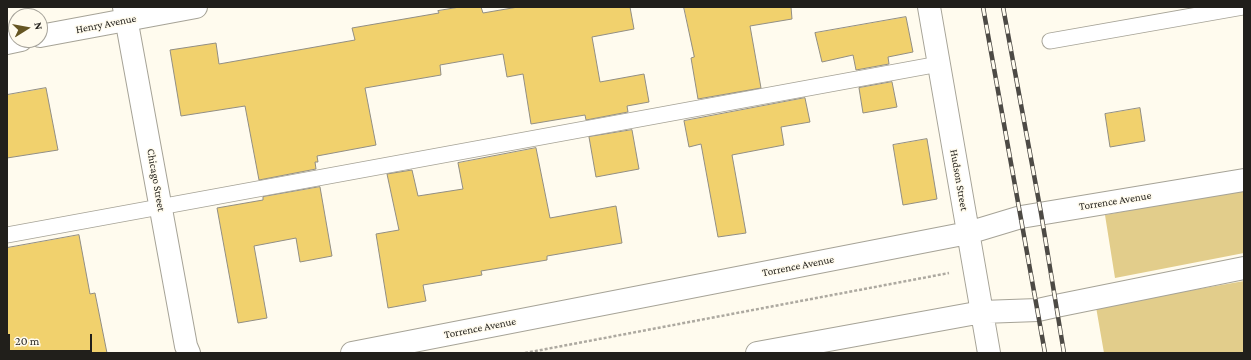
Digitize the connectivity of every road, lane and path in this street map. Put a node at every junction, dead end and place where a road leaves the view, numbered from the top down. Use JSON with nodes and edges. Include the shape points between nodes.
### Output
{"nodes":[{"id":1,"x":196,"y":7,"type":"edge"},
{"id":2,"x":929,"y":7,"type":"edge"},
{"id":3,"x":1244,"y":7,"type":"edge"},
{"id":4,"x":126,"y":13,"type":"edge"},
{"id":5,"x":48,"y":34,"type":"edge"},
{"id":6,"x":1050,"y":41,"type":"dead end"},
{"id":7,"x":939,"y":64,"type":"junction"},
{"id":8,"x":1244,"y":180,"type":"edge"},
{"id":9,"x":161,"y":207,"type":"junction"},
{"id":10,"x":968,"y":233,"type":"junction"},
{"id":11,"x":7,"y":235,"type":"edge"},
{"id":12,"x":1244,"y":268,"type":"edge"},
{"id":13,"x":955,"y":272,"type":"dead end"},
{"id":14,"x":982,"y":312,"type":"junction"},
{"id":15,"x":189,"y":353,"type":"edge"},
{"id":16,"x":352,"y":353,"type":"edge"},
{"id":17,"x":525,"y":353,"type":"edge"},
{"id":18,"x":758,"y":353,"type":"edge"},
{"id":19,"x":989,"y":353,"type":"edge"}],
"edges":[{"from":1,"to":4,"type":"street","name":"Henry Avenue"},
{"from":2,"to":7,"type":"street","name":"Hudson Street"},
{"from":3,"to":6,"type":"lane"},
{"from":4,"to":5,"type":"street","name":"Henry Avenue"},
{"from":4,"to":9,"type":"street","name":"Chicago Street"},
{"from":7,"to":9,"type":"lane"},
{"from":7,"to":10,"type":"street","name":"Hudson Street"},
{"from":8,"to":10,"type":"street","name":"Torrence Avenue","via":[[1021,217]]},
{"from":9,"to":11,"type":"lane"},
{"from":9,"to":15,"type":"street","name":"Chicago Street"},
{"from":10,"to":14,"type":"street","name":"Hudson Street"},
{"from":10,"to":16,"type":"street","name":"Torrence Avenue"},
{"from":12,"to":14,"type":"street","via":[[1038,310]]},
{"from":13,"to":17,"type":"path"},
{"from":14,"to":18,"type":"street"},
{"from":14,"to":19,"type":"street","name":"Hudson Street"}]}
